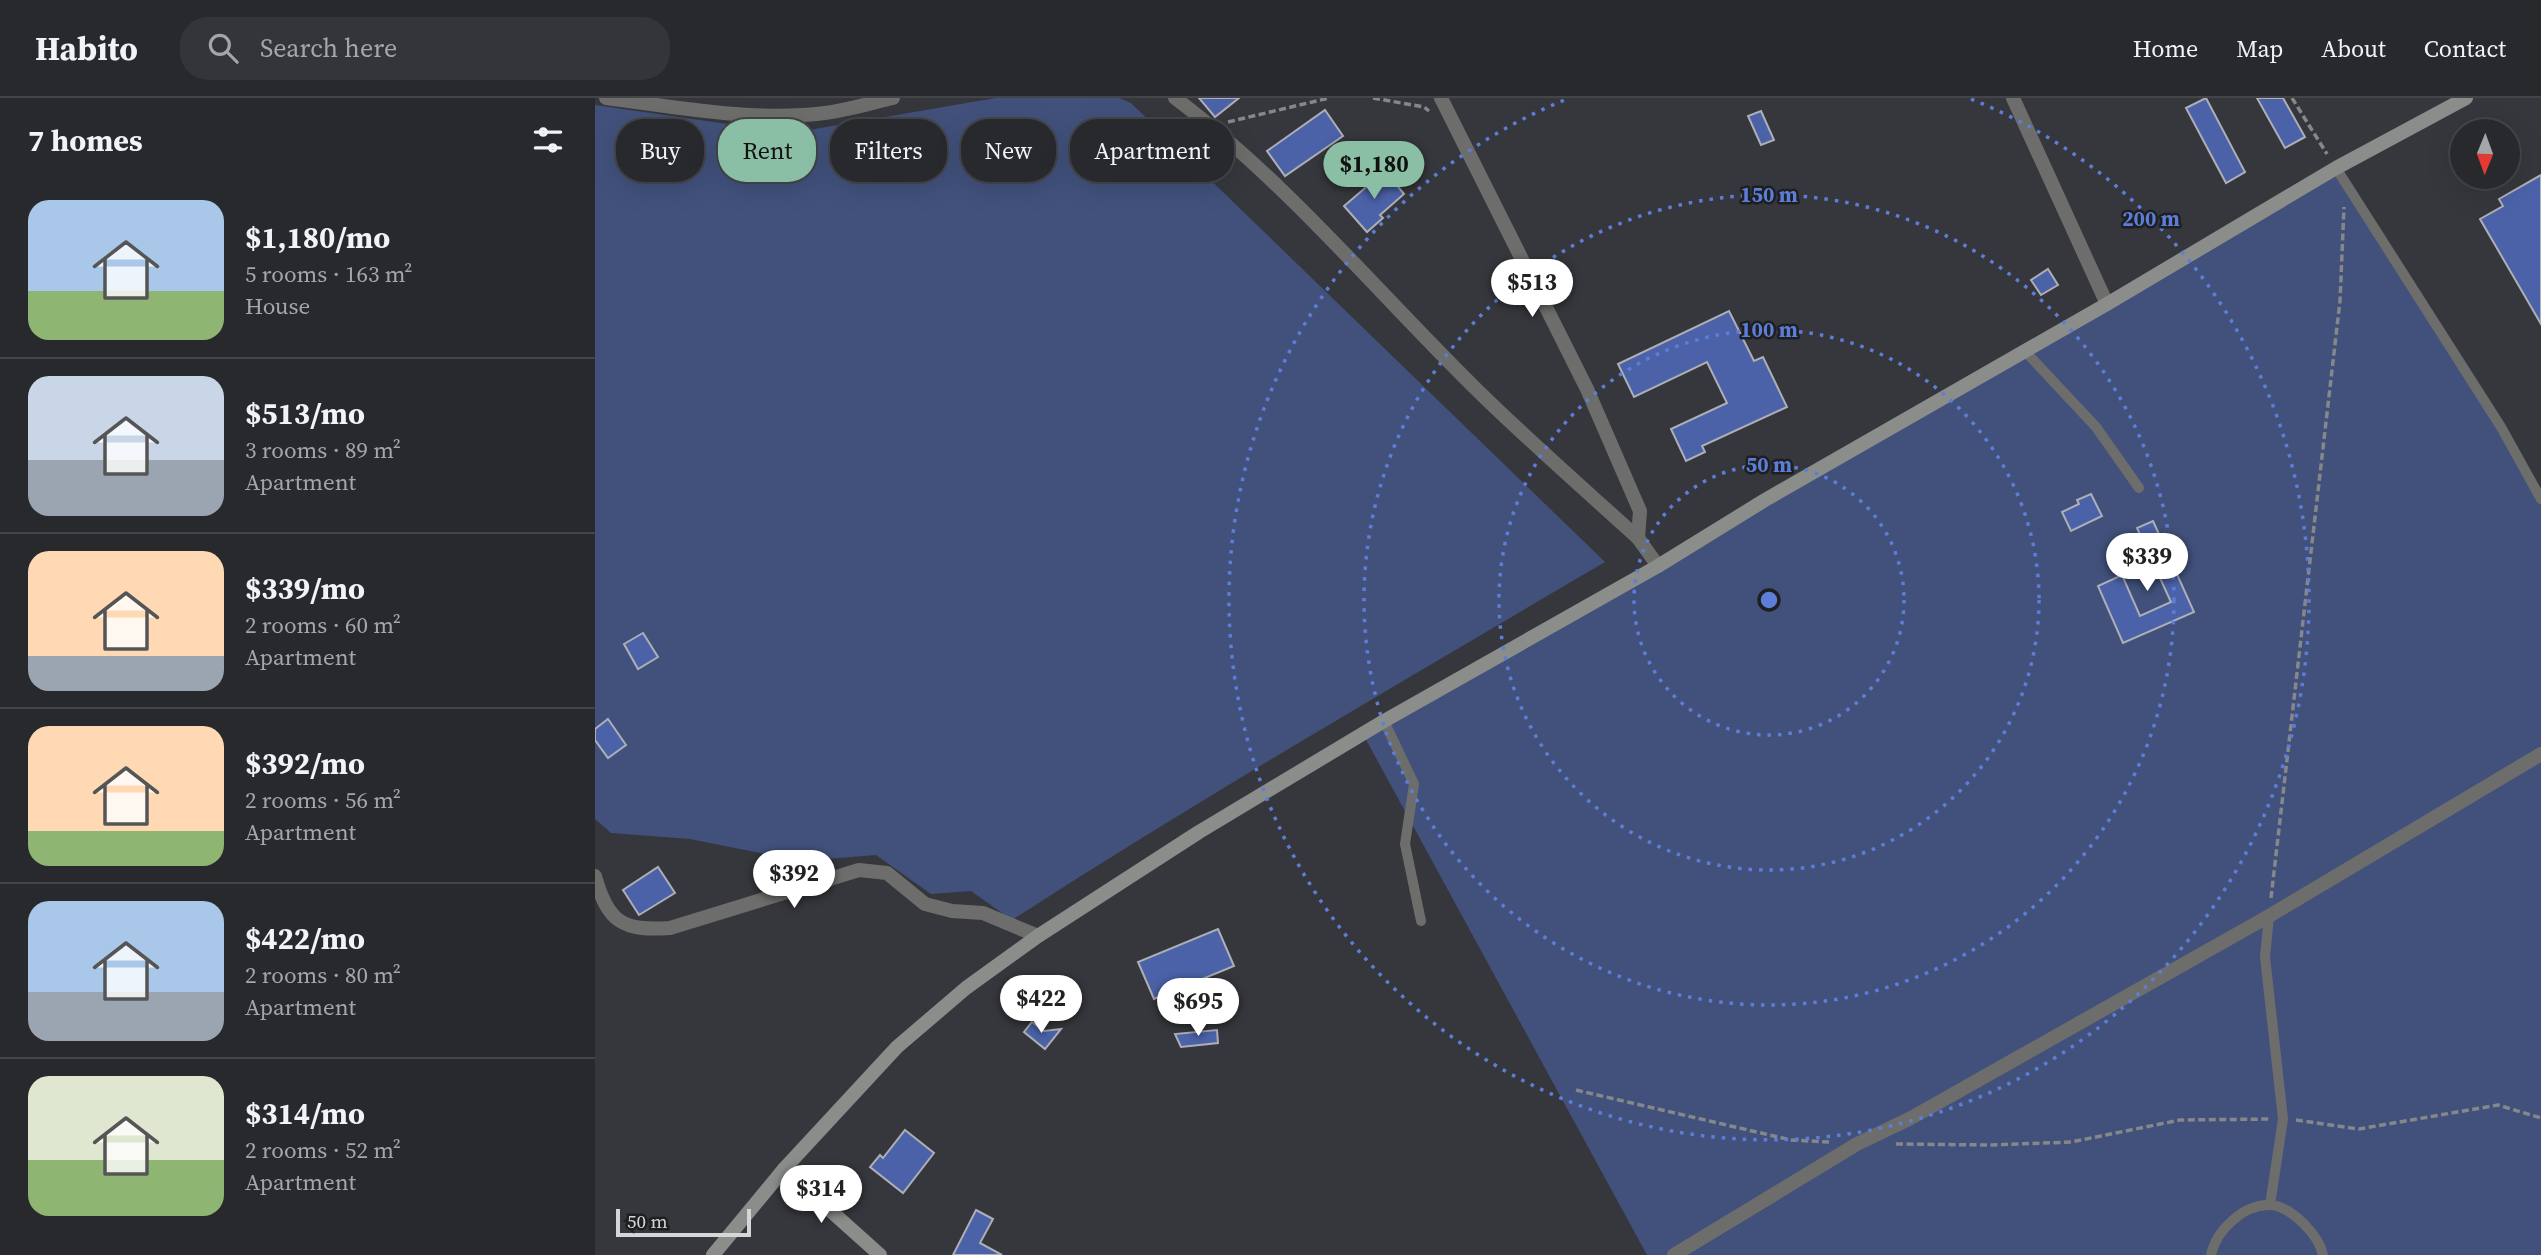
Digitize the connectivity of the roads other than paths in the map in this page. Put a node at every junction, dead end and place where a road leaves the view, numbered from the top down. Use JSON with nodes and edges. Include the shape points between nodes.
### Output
{"nodes":[{"id":1,"x":606,"y":98,"type":"edge"},
{"id":2,"x":893,"y":98,"type":"edge"},
{"id":3,"x":1175,"y":98,"type":"edge"},
{"id":4,"x":1441,"y":98,"type":"edge"},
{"id":5,"x":2013,"y":98,"type":"edge"},
{"id":6,"x":2464,"y":99,"type":"edge"},
{"id":7,"x":827,"y":106,"type":"edge"},
{"id":8,"x":2336,"y":168,"type":"junction"},
{"id":9,"x":2107,"y":304,"type":"junction"},
{"id":10,"x":2024,"y":350,"type":"junction"},
{"id":11,"x":2139,"y":488,"type":"dead end"},
{"id":12,"x":2541,"y":499,"type":"edge"},
{"id":13,"x":1638,"y":538,"type":"junction"},
{"id":14,"x":1658,"y":566,"type":"junction"},
{"id":15,"x":1384,"y":721,"type":"junction"},
{"id":16,"x":2541,"y":754,"type":"edge"},
{"id":17,"x":595,"y":876,"type":"edge"},
{"id":18,"x":598,"y":903,"type":"edge"},
{"id":19,"x":2269,"y":916,"type":"junction"},
{"id":20,"x":1421,"y":921,"type":"dead end"},
{"id":21,"x":1038,"y":936,"type":"junction"},
{"id":22,"x":785,"y":1169,"type":"junction"},
{"id":23,"x":2270,"y":1205,"type":"junction"},
{"id":24,"x":713,"y":1255,"type":"edge"},
{"id":25,"x":880,"y":1255,"type":"edge"},
{"id":26,"x":1674,"y":1255,"type":"edge"},
{"id":27,"x":2211,"y":1255,"type":"edge"},
{"id":28,"x":2323,"y":1255,"type":"edge"}],
"edges":[{"from":1,"to":7,"type":"street","via":[[772,116]]},
{"from":2,"to":7,"type":"street"},
{"from":3,"to":13,"type":"street","via":[[1212,126],[1321,227],[1478,390]]},
{"from":4,"to":13,"type":"street","via":[[1587,389],[1640,511]]},
{"from":5,"to":9,"type":"street"},
{"from":6,"to":8,"type":"main road"},
{"from":8,"to":9,"type":"main road"},
{"from":8,"to":12,"type":"lane","via":[[2501,427]]},
{"from":9,"to":10,"type":"main road"},
{"from":10,"to":11,"type":"lane","via":[[2096,427]]},
{"from":10,"to":14,"type":"main road"},
{"from":13,"to":14,"type":"street"},
{"from":14,"to":15,"type":"main road"},
{"from":15,"to":20,"type":"lane","via":[[1414,784],[1405,844]]},
{"from":15,"to":21,"type":"main road"},
{"from":16,"to":19,"type":"street"},
{"from":17,"to":18,"type":"street"},
{"from":18,"to":21,"type":"street","via":[[640,930],[670,928],[859,870],[874,871],[887,873],[925,904],[983,913]]},
{"from":19,"to":23,"type":"lane","via":[[2265,957],[2283,1119]]},
{"from":19,"to":26,"type":"street","via":[[1857,1144]]},
{"from":21,"to":22,"type":"main road","via":[[966,988],[897,1047]]},
{"from":22,"to":24,"type":"main road"},
{"from":22,"to":25,"type":"main road"},
{"from":23,"to":27,"type":"lane","via":[[2251,1208],[2232,1221],[2221,1231]]},
{"from":23,"to":28,"type":"lane","via":[[2306,1226],[2321,1243]]}]}
